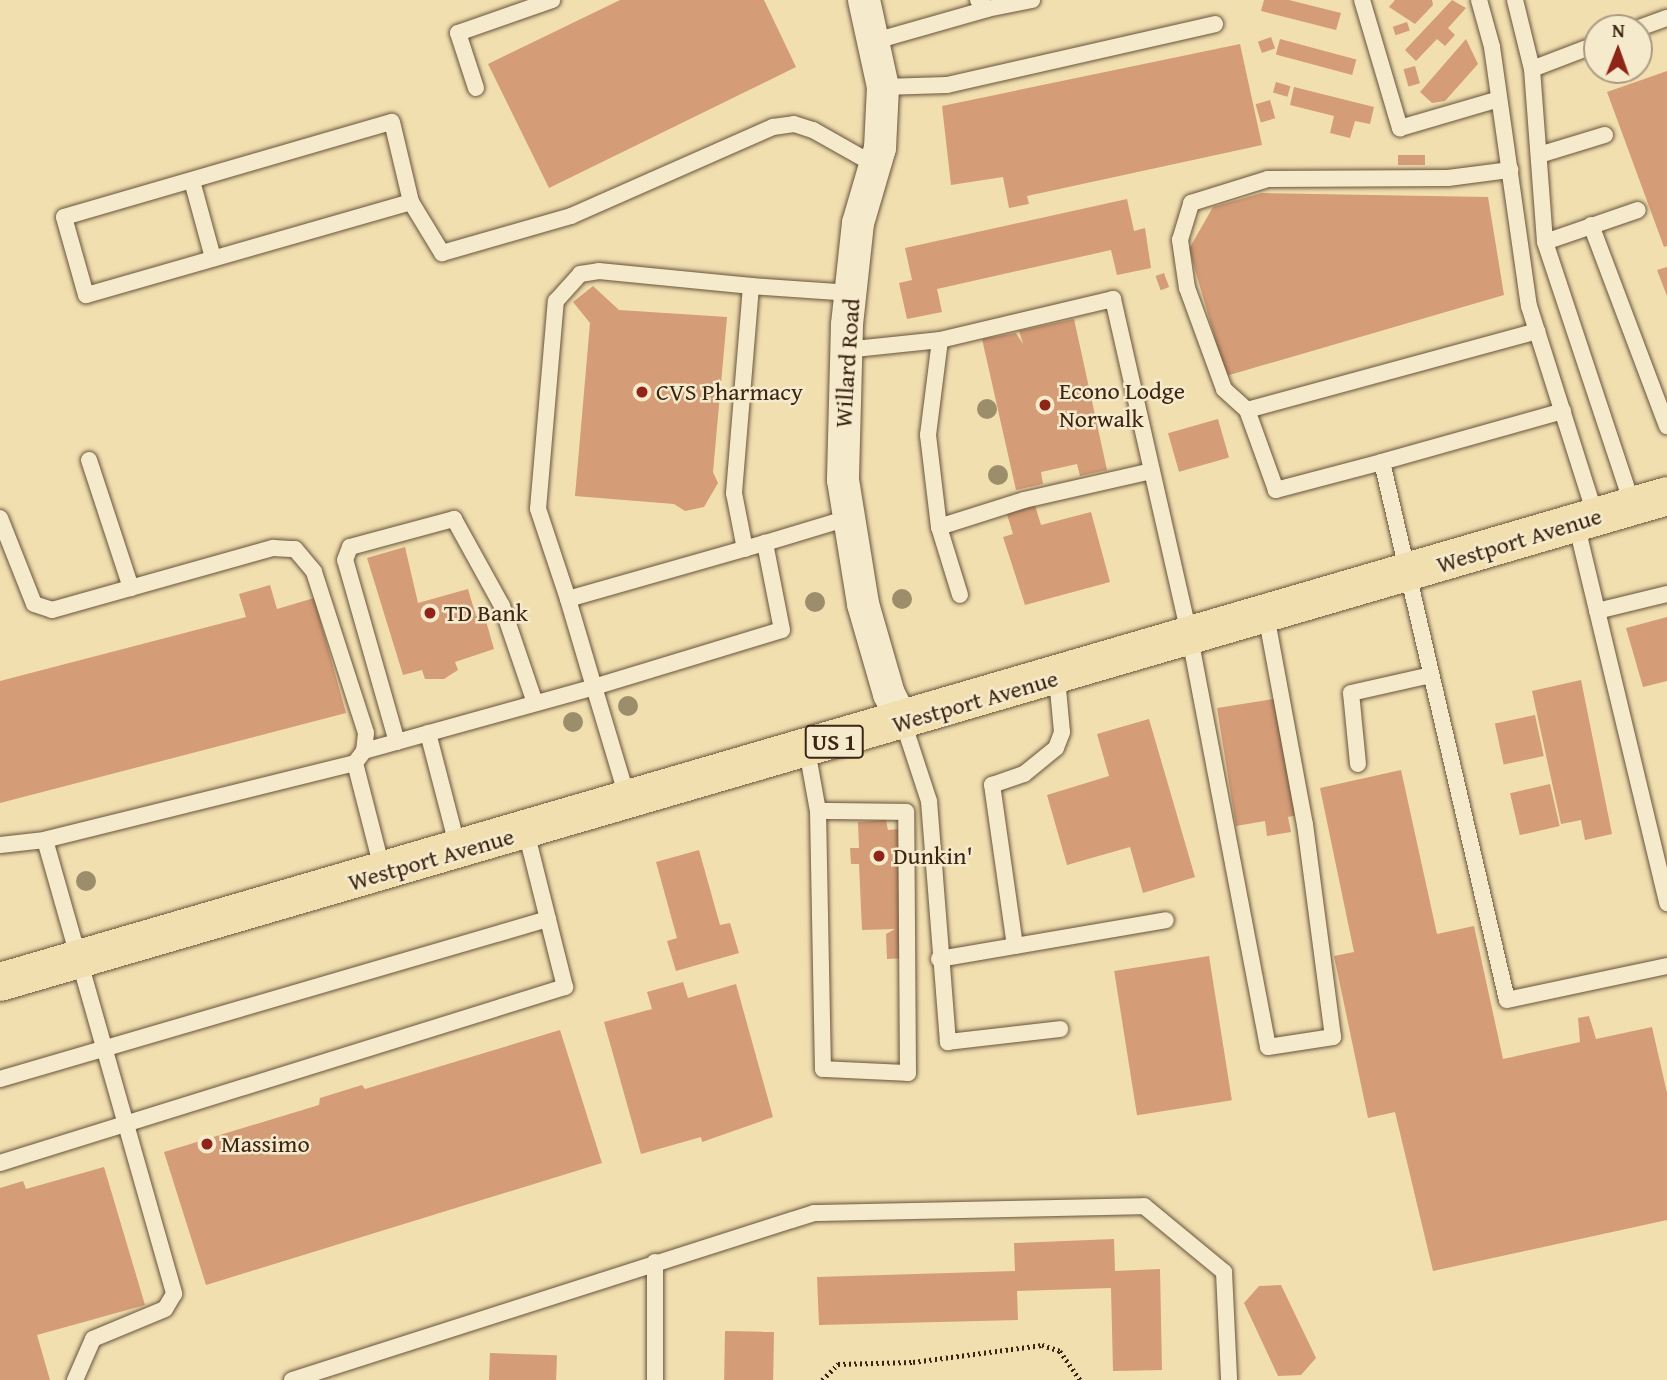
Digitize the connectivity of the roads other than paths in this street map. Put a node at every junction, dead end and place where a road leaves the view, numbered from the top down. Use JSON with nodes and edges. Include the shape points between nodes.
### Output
{"nodes":[{"id":1,"x":552,"y":0,"type":"edge"},
{"id":2,"x":864,"y":0,"type":"edge"},
{"id":3,"x":1032,"y":0,"type":"edge"},
{"id":4,"x":1362,"y":0,"type":"edge"},
{"id":5,"x":1479,"y":0,"type":"edge"},
{"id":6,"x":1515,"y":0,"type":"edge"},
{"id":7,"x":983,"y":5,"type":"edge"},
{"id":8,"x":1215,"y":24,"type":"dead end"},
{"id":9,"x":875,"y":41,"type":"junction"},
{"id":10,"x":1583,"y":49,"type":"edge"},
{"id":11,"x":1532,"y":69,"type":"junction"},
{"id":12,"x":883,"y":87,"type":"junction"},
{"id":13,"x":476,"y":88,"type":"dead end"},
{"id":14,"x":1499,"y":99,"type":"junction"},
{"id":15,"x":1605,"y":135,"type":"dead end"},
{"id":16,"x":1539,"y":155,"type":"junction"},
{"id":17,"x":875,"y":165,"type":"junction"},
{"id":18,"x":1510,"y":170,"type":"junction"},
{"id":19,"x":192,"y":181,"type":"junction"},
{"id":20,"x":411,"y":202,"type":"junction"},
{"id":21,"x":1638,"y":210,"type":"dead end"},
{"id":22,"x":1591,"y":225,"type":"junction"},
{"id":23,"x":1545,"y":242,"type":"junction"},
{"id":24,"x":213,"y":258,"type":"junction"},
{"id":25,"x":751,"y":286,"type":"junction"},
{"id":26,"x":850,"y":293,"type":"junction"},
{"id":27,"x":1537,"y":331,"type":"junction"},
{"id":28,"x":940,"y":340,"type":"junction"},
{"id":29,"x":845,"y":350,"type":"junction"},
{"id":30,"x":1248,"y":410,"type":"junction"},
{"id":31,"x":1563,"y":411,"type":"junction"},
{"id":32,"x":1667,"y":426,"type":"edge"},
{"id":33,"x":89,"y":460,"type":"dead end"},
{"id":34,"x":1382,"y":462,"type":"junction"},
{"id":35,"x":1152,"y":471,"type":"junction"},
{"id":36,"x":1650,"y":501,"type":"edge"},
{"id":37,"x":0,"y":518,"type":"edge"},
{"id":38,"x":848,"y":519,"type":"junction"},
{"id":39,"x":1586,"y":520,"type":"junction"},
{"id":40,"x":939,"y":527,"type":"junction"},
{"id":41,"x":765,"y":543,"type":"junction"},
{"id":42,"x":745,"y":549,"type":"junction"},
{"id":43,"x":1412,"y":572,"type":"junction"},
{"id":44,"x":131,"y":588,"type":"junction"},
{"id":45,"x":1667,"y":594,"type":"edge"},
{"id":46,"x":960,"y":595,"type":"dead end"},
{"id":47,"x":568,"y":599,"type":"junction"},
{"id":48,"x":1597,"y":611,"type":"junction"},
{"id":49,"x":1266,"y":615,"type":"junction"},
{"id":50,"x":1190,"y":638,"type":"junction"},
{"id":51,"x":1431,"y":675,"type":"junction"},
{"id":52,"x":1057,"y":678,"type":"junction"},
{"id":53,"x":594,"y":687,"type":"junction"},
{"id":54,"x":536,"y":703,"type":"junction"},
{"id":55,"x":903,"y":722,"type":"junction"},
{"id":56,"x":428,"y":733,"type":"junction"},
{"id":57,"x":397,"y":742,"type":"junction"},
{"id":58,"x":807,"y":750,"type":"junction"},
{"id":59,"x":360,"y":757,"type":"junction"},
{"id":60,"x":1359,"y":764,"type":"dead end"},
{"id":61,"x":629,"y":802,"type":"junction"},
{"id":62,"x":818,"y":811,"type":"junction"},
{"id":63,"x":526,"y":832,"type":"junction"},
{"id":64,"x":45,"y":840,"type":"junction"},
{"id":65,"x":0,"y":845,"type":"edge"},
{"id":66,"x":459,"y":851,"type":"junction"},
{"id":67,"x":383,"y":873,"type":"junction"},
{"id":68,"x":1666,"y":896,"type":"edge"},
{"id":69,"x":548,"y":919,"type":"junction"},
{"id":70,"x":1166,"y":920,"type":"dead end"},
{"id":71,"x":1015,"y":946,"type":"junction"},
{"id":72,"x":939,"y":959,"type":"junction"},
{"id":73,"x":80,"y":960,"type":"junction"},
{"id":74,"x":1667,"y":966,"type":"edge"},
{"id":75,"x":0,"y":982,"type":"edge"},
{"id":76,"x":1060,"y":1029,"type":"dead end"},
{"id":77,"x":105,"y":1049,"type":"junction"},
{"id":78,"x":0,"y":1079,"type":"edge"},
{"id":79,"x":127,"y":1127,"type":"junction"},
{"id":80,"x":0,"y":1163,"type":"edge"},
{"id":81,"x":655,"y":1262,"type":"junction"},
{"id":82,"x":75,"y":1380,"type":"edge"},
{"id":83,"x":292,"y":1380,"type":"edge"},
{"id":84,"x":655,"y":1380,"type":"edge"},
{"id":85,"x":1229,"y":1380,"type":"edge"}],
"edges":[{"from":1,"to":13,"type":"lane","via":[[458,33]]},
{"from":2,"to":9,"type":"street","name":"Willard Road"},
{"from":3,"to":7,"type":"lane"},
{"from":4,"to":14,"type":"lane","via":[[1400,128]]},
{"from":5,"to":14,"type":"lane"},
{"from":6,"to":11,"type":"lane"},
{"from":7,"to":9,"type":"lane"},
{"from":8,"to":12,"type":"lane","via":[[947,85]]},
{"from":9,"to":12,"type":"street","name":"Willard Road"},
{"from":10,"to":11,"type":"lane"},
{"from":11,"to":16,"type":"lane"},
{"from":12,"to":17,"type":"street","name":"Willard Road"},
{"from":14,"to":18,"type":"lane"},
{"from":15,"to":16,"type":"lane"},
{"from":16,"to":23,"type":"lane"},
{"from":17,"to":20,"type":"lane","via":[[813,130],[794,124],[773,127],[571,216],[442,253]]},
{"from":17,"to":26,"type":"street","name":"Willard Road","via":[[858,223]]},
{"from":18,"to":27,"type":"lane"},
{"from":18,"to":30,"type":"lane","via":[[1448,178],[1268,179],[1191,203],[1180,240],[1187,288],[1224,389]]},
{"from":19,"to":20,"type":"lane","via":[[392,122]]},
{"from":19,"to":24,"type":"lane"},
{"from":19,"to":24,"type":"lane","via":[[64,217],[86,295]]},
{"from":20,"to":24,"type":"lane"},
{"from":21,"to":22,"type":"lane"},
{"from":22,"to":23,"type":"lane"},
{"from":22,"to":32,"type":"lane"},
{"from":23,"to":36,"type":"lane"},
{"from":25,"to":26,"type":"lane"},
{"from":25,"to":42,"type":"lane","via":[[734,493]]},
{"from":25,"to":47,"type":"lane","via":[[599,271],[580,274],[556,301],[538,509]]},
{"from":26,"to":29,"type":"street","name":"Willard Road"},
{"from":27,"to":30,"type":"lane"},
{"from":27,"to":31,"type":"lane"},
{"from":28,"to":29,"type":"lane"},
{"from":28,"to":35,"type":"lane","via":[[1113,299]]},
{"from":28,"to":40,"type":"lane","via":[[928,435]]},
{"from":29,"to":38,"type":"street","name":"Willard Road","via":[[841,430]]},
{"from":30,"to":34,"type":"lane","via":[[1276,490]]},
{"from":31,"to":34,"type":"lane"},
{"from":31,"to":39,"type":"lane"},
{"from":33,"to":44,"type":"lane"},
{"from":34,"to":43,"type":"lane"},
{"from":35,"to":40,"type":"lane","via":[[1024,500]]},
{"from":35,"to":50,"type":"lane"},
{"from":36,"to":39,"type":"main road","name":"Westport Avenue","number":"US 1"},
{"from":37,"to":44,"type":"lane","via":[[34,604],[52,610]]},
{"from":38,"to":41,"type":"lane"},
{"from":38,"to":55,"type":"street","name":"Willard Road","via":[[879,664]]},
{"from":39,"to":43,"type":"main road","name":"Westport Avenue","number":"US 1"},
{"from":39,"to":48,"type":"lane"},
{"from":40,"to":46,"type":"lane"},
{"from":41,"to":42,"type":"lane"},
{"from":41,"to":53,"type":"lane","via":[[782,630]]},
{"from":42,"to":47,"type":"lane"},
{"from":43,"to":49,"type":"main road","name":"Westport Avenue","number":"US 1"},
{"from":43,"to":51,"type":"lane"},
{"from":44,"to":59,"type":"lane","via":[[274,548],[295,550],[314,572],[366,733]]},
{"from":45,"to":48,"type":"lane"},
{"from":47,"to":53,"type":"lane"},
{"from":48,"to":68,"type":"lane"},
{"from":49,"to":50,"type":"main road","name":"Westport Avenue","number":"US 1"},
{"from":49,"to":50,"type":"lane","via":[[1306,825],[1333,1037],[1268,1047]]},
{"from":50,"to":52,"type":"main road","name":"Westport Avenue","number":"US 1"},
{"from":51,"to":60,"type":"lane","via":[[1351,693]]},
{"from":51,"to":74,"type":"lane","via":[[1507,1000]]},
{"from":52,"to":55,"type":"main road","name":"Westport Avenue","number":"US 1"},
{"from":52,"to":71,"type":"lane","via":[[1062,732],[1056,748],[1024,774],[992,785]]},
{"from":53,"to":54,"type":"lane"},
{"from":53,"to":61,"type":"lane"},
{"from":54,"to":56,"type":"lane"},
{"from":54,"to":57,"type":"lane","via":[[502,606],[454,519],[350,547],[345,560]]},
{"from":55,"to":58,"type":"main road","name":"Westport Avenue","number":"US 1"},
{"from":55,"to":72,"type":"lane","via":[[929,801]]},
{"from":56,"to":57,"type":"lane"},
{"from":56,"to":66,"type":"lane"},
{"from":57,"to":59,"type":"lane"},
{"from":58,"to":61,"type":"main road","name":"Westport Avenue","number":"US 1"},
{"from":58,"to":62,"type":"lane"},
{"from":59,"to":64,"type":"lane"},
{"from":59,"to":67,"type":"lane"},
{"from":61,"to":63,"type":"main road","name":"Westport Avenue","number":"US 1"},
{"from":62,"to":62,"type":"lane","via":[[906,812],[908,1073],[823,1069]]},
{"from":63,"to":66,"type":"main road","name":"Westport Avenue","number":"US 1"},
{"from":63,"to":69,"type":"lane"},
{"from":64,"to":65,"type":"lane"},
{"from":64,"to":73,"type":"lane"},
{"from":66,"to":67,"type":"main road","name":"Westport Avenue","number":"US 1"},
{"from":67,"to":73,"type":"main road","name":"Westport Avenue","number":"US 1"},
{"from":69,"to":77,"type":"lane"},
{"from":69,"to":79,"type":"lane","via":[[565,988]]},
{"from":70,"to":71,"type":"lane"},
{"from":71,"to":72,"type":"lane"},
{"from":72,"to":76,"type":"lane","via":[[948,1042]]},
{"from":73,"to":75,"type":"main road","name":"Westport Avenue","number":"US 1"},
{"from":73,"to":77,"type":"lane"},
{"from":77,"to":78,"type":"lane"},
{"from":77,"to":79,"type":"lane"},
{"from":79,"to":80,"type":"lane"},
{"from":79,"to":82,"type":"lane","via":[[174,1294],[165,1308],[93,1339]]},
{"from":81,"to":83,"type":"lane"},
{"from":81,"to":84,"type":"lane"},
{"from":81,"to":85,"type":"lane","via":[[814,1213],[1144,1206],[1224,1272]]}]}
